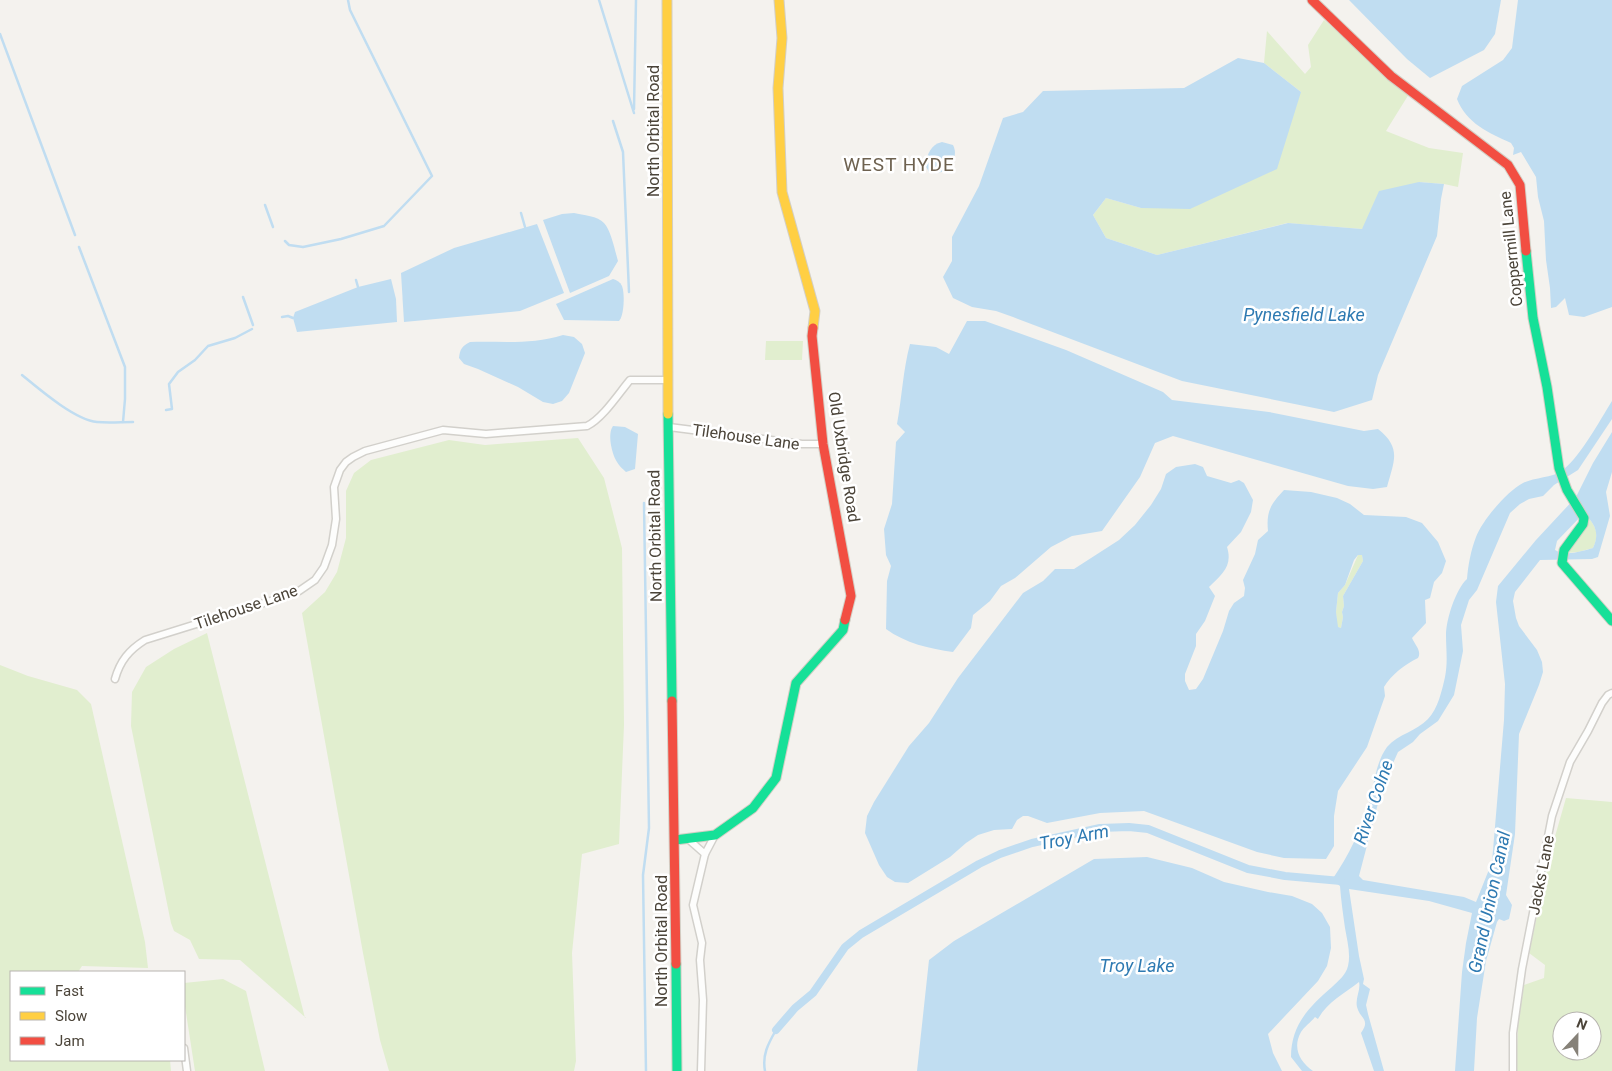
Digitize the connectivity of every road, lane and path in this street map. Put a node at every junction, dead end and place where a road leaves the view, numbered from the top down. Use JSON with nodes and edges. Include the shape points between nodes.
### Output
{"nodes":[{"id":1,"x":667,"y":0,"type":"edge"},
{"id":2,"x":779,"y":0,"type":"edge"},
{"id":3,"x":1312,"y":0,"type":"edge"},
{"id":4,"x":668,"y":380,"type":"junction"},
{"id":5,"x":669,"y":427,"type":"junction"},
{"id":6,"x":823,"y":444,"type":"junction"},
{"id":7,"x":1612,"y":621,"type":"edge"},
{"id":8,"x":114,"y":679,"type":"dead end"},
{"id":9,"x":1612,"y":693,"type":"edge"},
{"id":10,"x":714,"y":835,"type":"junction"},
{"id":11,"x":688,"y":839,"type":"junction"},
{"id":12,"x":675,"y":840,"type":"junction"},
{"id":13,"x":705,"y":854,"type":"junction"},
{"id":14,"x":185,"y":1056,"type":"edge"},
{"id":15,"x":187,"y":1071,"type":"edge"},
{"id":16,"x":676,"y":1071,"type":"edge"},
{"id":17,"x":701,"y":1071,"type":"edge"},
{"id":18,"x":1513,"y":1071,"type":"edge"}],
"edges":[{"from":1,"to":4,"type":"street","name":"North Orbital Road"},
{"from":2,"to":6,"type":"street","name":"Old Uxbridge Road","via":[[782,38],[778,88],[780,174],[782,192],[815,311],[812,336]]},
{"from":3,"to":7,"type":"street","name":"Coppermill Lane","via":[[1391,76],[1508,165],[1520,185],[1533,318],[1560,470],[1584,518],[1567,544],[1562,563]]},
{"from":4,"to":5,"type":"street","name":"North Orbital Road"},
{"from":4,"to":8,"type":"street","name":"Tilehouse Lane","via":[[630,380],[602,414],[587,426],[486,434],[443,430],[353,457],[340,470],[334,487],[336,519],[332,545],[315,580],[284,597],[145,640],[126,654]]},
{"from":5,"to":6,"type":"street","name":"Tilehouse Lane","via":[[808,445]]},
{"from":5,"to":12,"type":"street","name":"North Orbital Road"},
{"from":6,"to":10,"type":"street","name":"Old Uxbridge Road","via":[[851,596],[843,630],[796,683],[776,778],[753,808]]},
{"from":9,"to":18,"type":"street","name":"Jacks Lane","via":[[1602,703],[1570,762],[1552,816],[1522,969],[1513,1033]]},
{"from":10,"to":11,"type":"street","name":"Old Uxbridge Road"},
{"from":10,"to":13,"type":"street"},
{"from":11,"to":12,"type":"street","name":"Old Uxbridge Road"},
{"from":11,"to":13,"type":"street"},
{"from":12,"to":16,"type":"street","name":"North Orbital Road"},
{"from":13,"to":17,"type":"street","via":[[693,905],[702,943]]},
{"from":14,"to":15,"type":"street"}]}
